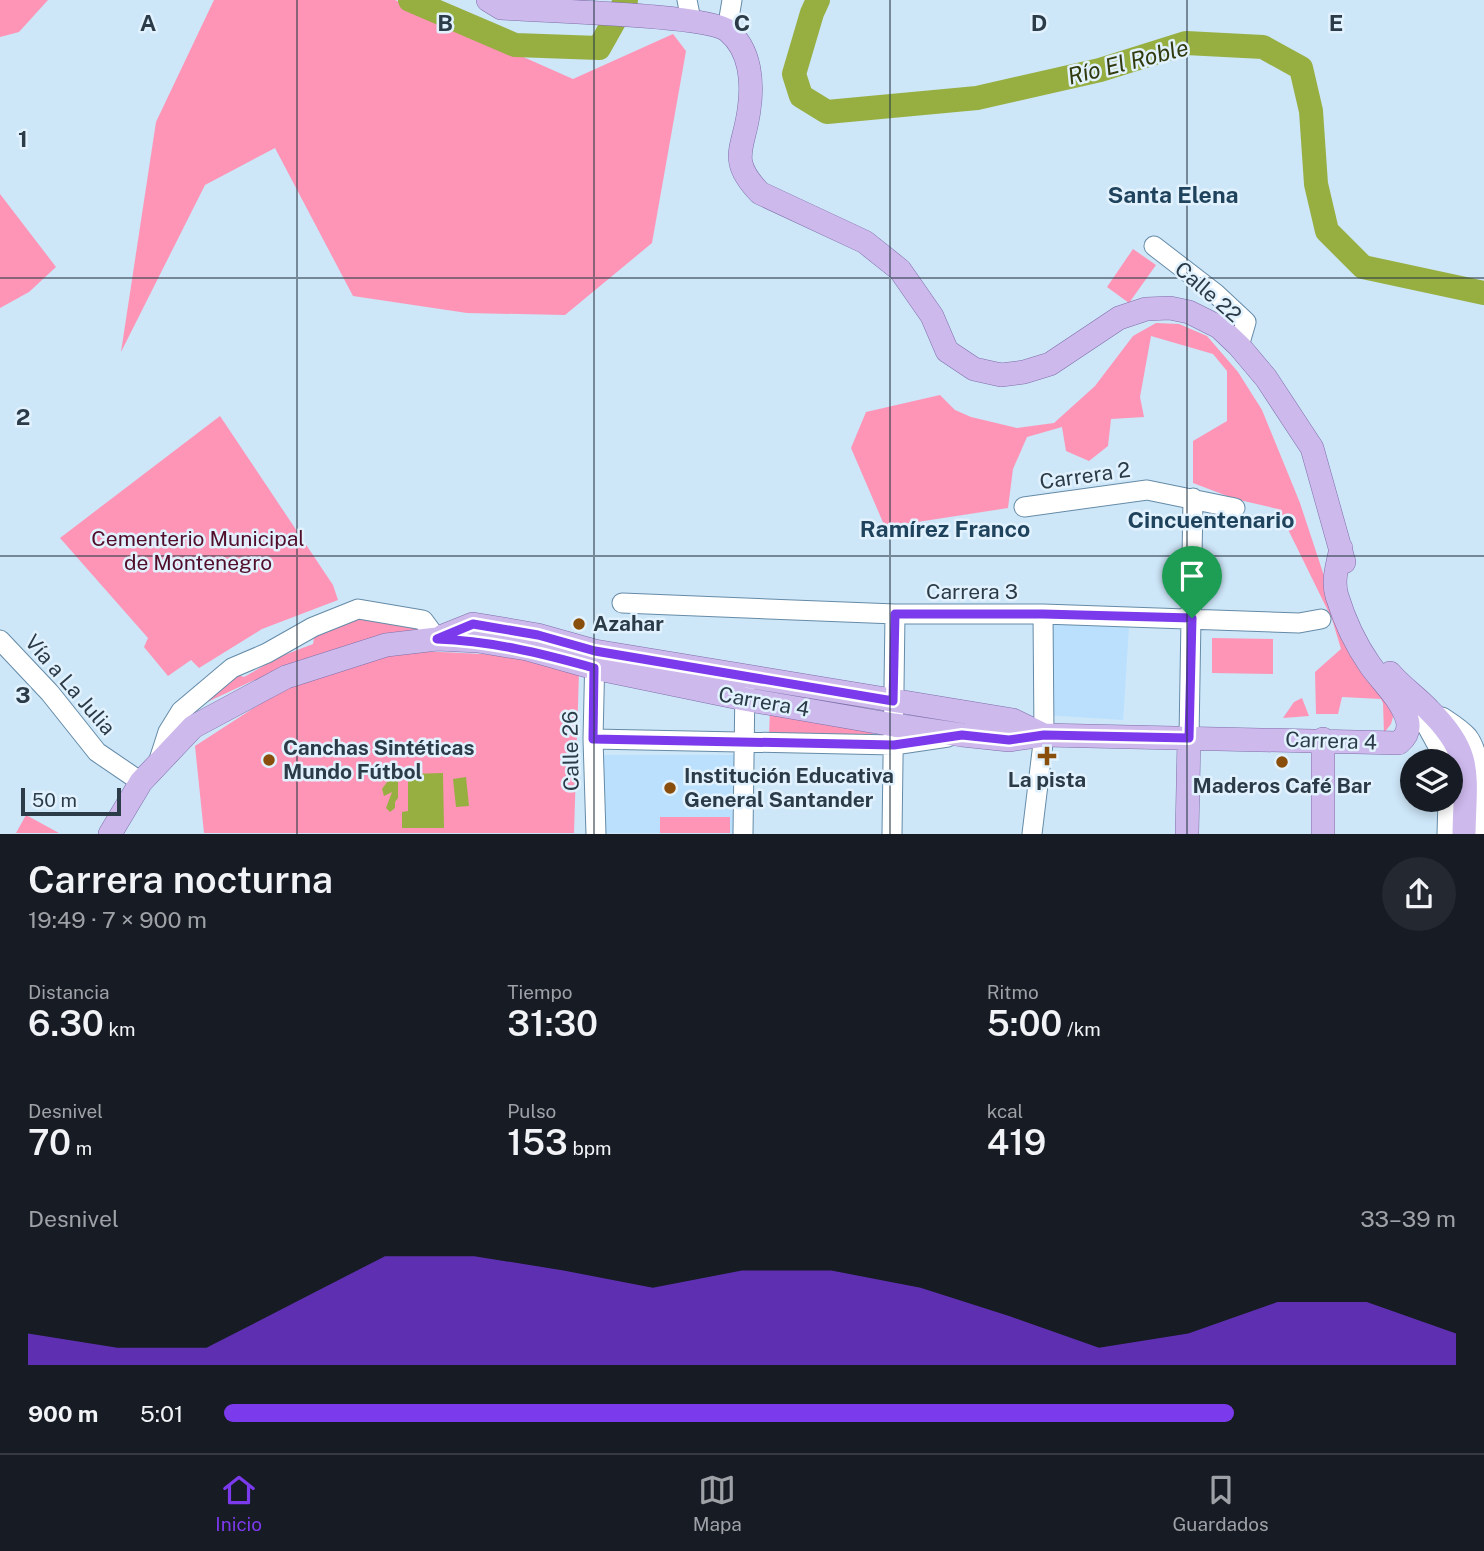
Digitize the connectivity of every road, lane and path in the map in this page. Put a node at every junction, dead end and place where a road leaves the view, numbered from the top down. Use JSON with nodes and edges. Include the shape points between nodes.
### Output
{"nodes":[{"id":1,"x":488,"y":0,"type":"edge"},
{"id":2,"x":732,"y":0,"type":"edge"},
{"id":3,"x":689,"y":10,"type":"edge"},
{"id":4,"x":727,"y":30,"type":"junction"},
{"id":5,"x":1154,"y":246,"type":"dead end"},
{"id":6,"x":1240,"y":345,"type":"junction"},
{"id":7,"x":1193,"y":498,"type":"junction"},
{"id":8,"x":1024,"y":507,"type":"dead end"},
{"id":9,"x":1235,"y":508,"type":"dead end"},
{"id":10,"x":1341,"y":548,"type":"junction"},
{"id":11,"x":622,"y":603,"type":"dead end"},
{"id":12,"x":895,"y":614,"type":"junction"},
{"id":13,"x":1043,"y":614,"type":"junction"},
{"id":14,"x":1192,"y":618,"type":"junction"},
{"id":15,"x":1321,"y":619,"type":"dead end"},
{"id":16,"x":437,"y":639,"type":"junction"},
{"id":17,"x":0,"y":640,"type":"edge"},
{"id":18,"x":594,"y":659,"type":"junction"},
{"id":19,"x":745,"y":688,"type":"junction"},
{"id":20,"x":1405,"y":689,"type":"junction"},
{"id":21,"x":893,"y":701,"type":"junction"},
{"id":22,"x":1428,"y":708,"type":"junction"},
{"id":23,"x":894,"y":735,"type":"junction"},
{"id":24,"x":1044,"y":735,"type":"junction"},
{"id":25,"x":1189,"y":738,"type":"junction"},
{"id":26,"x":593,"y":739,"type":"junction"},
{"id":27,"x":1323,"y":739,"type":"junction"},
{"id":28,"x":743,"y":743,"type":"junction"},
{"id":29,"x":1440,"y":749,"type":"edge"},
{"id":30,"x":158,"y":763,"type":"junction"},
{"id":31,"x":141,"y":782,"type":"junction"},
{"id":32,"x":1448,"y":812,"type":"edge"},
{"id":33,"x":110,"y":834,"type":"edge"},
{"id":34,"x":596,"y":834,"type":"edge"},
{"id":35,"x":743,"y":834,"type":"edge"},
{"id":36,"x":892,"y":834,"type":"edge"},
{"id":37,"x":1032,"y":834,"type":"edge"},
{"id":38,"x":1187,"y":834,"type":"edge"},
{"id":39,"x":1323,"y":834,"type":"edge"},
{"id":40,"x":1447,"y":834,"type":"edge"},
{"id":41,"x":1464,"y":834,"type":"edge"},
{"id":42,"x":1482,"y":834,"type":"edge"}],
"edges":[{"from":1,"to":3,"type":"main road","via":[[501,8],[658,18]]},
{"from":2,"to":4,"type":"street"},
{"from":3,"to":4,"type":"main road"},
{"from":4,"to":6,"type":"main road","via":[[745,53],[751,84],[740,163],[748,180],[760,193],[865,242],[900,270],[932,316],[947,351],[974,369],[1001,375],[1050,364],[1119,318],[1146,309],[1189,312],[1219,327]]},
{"from":5,"to":6,"type":"street","name":"Calle 22","via":[[1246,322]]},
{"from":6,"to":10,"type":"main road","via":[[1312,449]]},
{"from":7,"to":8,"type":"street","name":"Carrera 2","via":[[1147,490]]},
{"from":7,"to":9,"type":"street","name":"Carrera 2"},
{"from":7,"to":14,"type":"street"},
{"from":10,"to":20,"type":"main road","via":[[1351,601],[1363,629]]},
{"from":10,"to":27,"type":"main road","name":"Carrera 4","via":[[1334,583],[1339,604],[1408,728],[1399,743]]},
{"from":11,"to":12,"type":"street","name":"Carrera 3"},
{"from":12,"to":13,"type":"street","name":"Carrera 3"},
{"from":12,"to":21,"type":"street"},
{"from":13,"to":14,"type":"street","name":"Carrera 3"},
{"from":13,"to":24,"type":"street"},
{"from":14,"to":15,"type":"street","name":"Carrera 3","via":[[1299,623]]},
{"from":14,"to":25,"type":"street"},
{"from":16,"to":18,"type":"main road","name":"Carrera 4","via":[[473,624],[538,635]]},
{"from":16,"to":30,"type":"main road","name":"Carrera 4","via":[[386,645],[286,677],[193,727]]},
{"from":16,"to":30,"type":"street","via":[[423,620],[358,609],[313,627],[232,668],[181,711]]},
{"from":17,"to":31,"type":"street","name":"Vía a La Julia","via":[[97,752]]},
{"from":18,"to":19,"type":"main road","name":"Carrera 4"},
{"from":18,"to":26,"type":"street","name":"Calle 26"},
{"from":19,"to":21,"type":"main road","name":"Carrera 4"},
{"from":19,"to":23,"type":"main road","name":"Carrera 4"},
{"from":19,"to":28,"type":"street"},
{"from":20,"to":22,"type":"main road"},
{"from":20,"to":29,"type":"street"},
{"from":21,"to":23,"type":"street"},
{"from":21,"to":24,"type":"main road","name":"Carrera 4","via":[[1013,720]]},
{"from":22,"to":41,"type":"main road","via":[[1454,736],[1461,752]]},
{"from":22,"to":42,"type":"street","via":[[1459,729],[1476,750]]},
{"from":23,"to":24,"type":"main road","name":"Carrera 4","via":[[1009,740]]},
{"from":23,"to":28,"type":"street","name":"Carrera 4"},
{"from":23,"to":36,"type":"street"},
{"from":24,"to":25,"type":"main road","name":"Carrera 4"},
{"from":24,"to":37,"type":"street"},
{"from":25,"to":27,"type":"main road","name":"Carrera 4"},
{"from":25,"to":38,"type":"main road"},
{"from":26,"to":28,"type":"street","name":"Carrera 4"},
{"from":26,"to":34,"type":"street","name":"Calle 26"},
{"from":27,"to":39,"type":"main road"},
{"from":28,"to":35,"type":"street"},
{"from":30,"to":31,"type":"main road","name":"Carrera 4"},
{"from":31,"to":33,"type":"main road","name":"Carrera 4"},
{"from":32,"to":40,"type":"street"}]}
